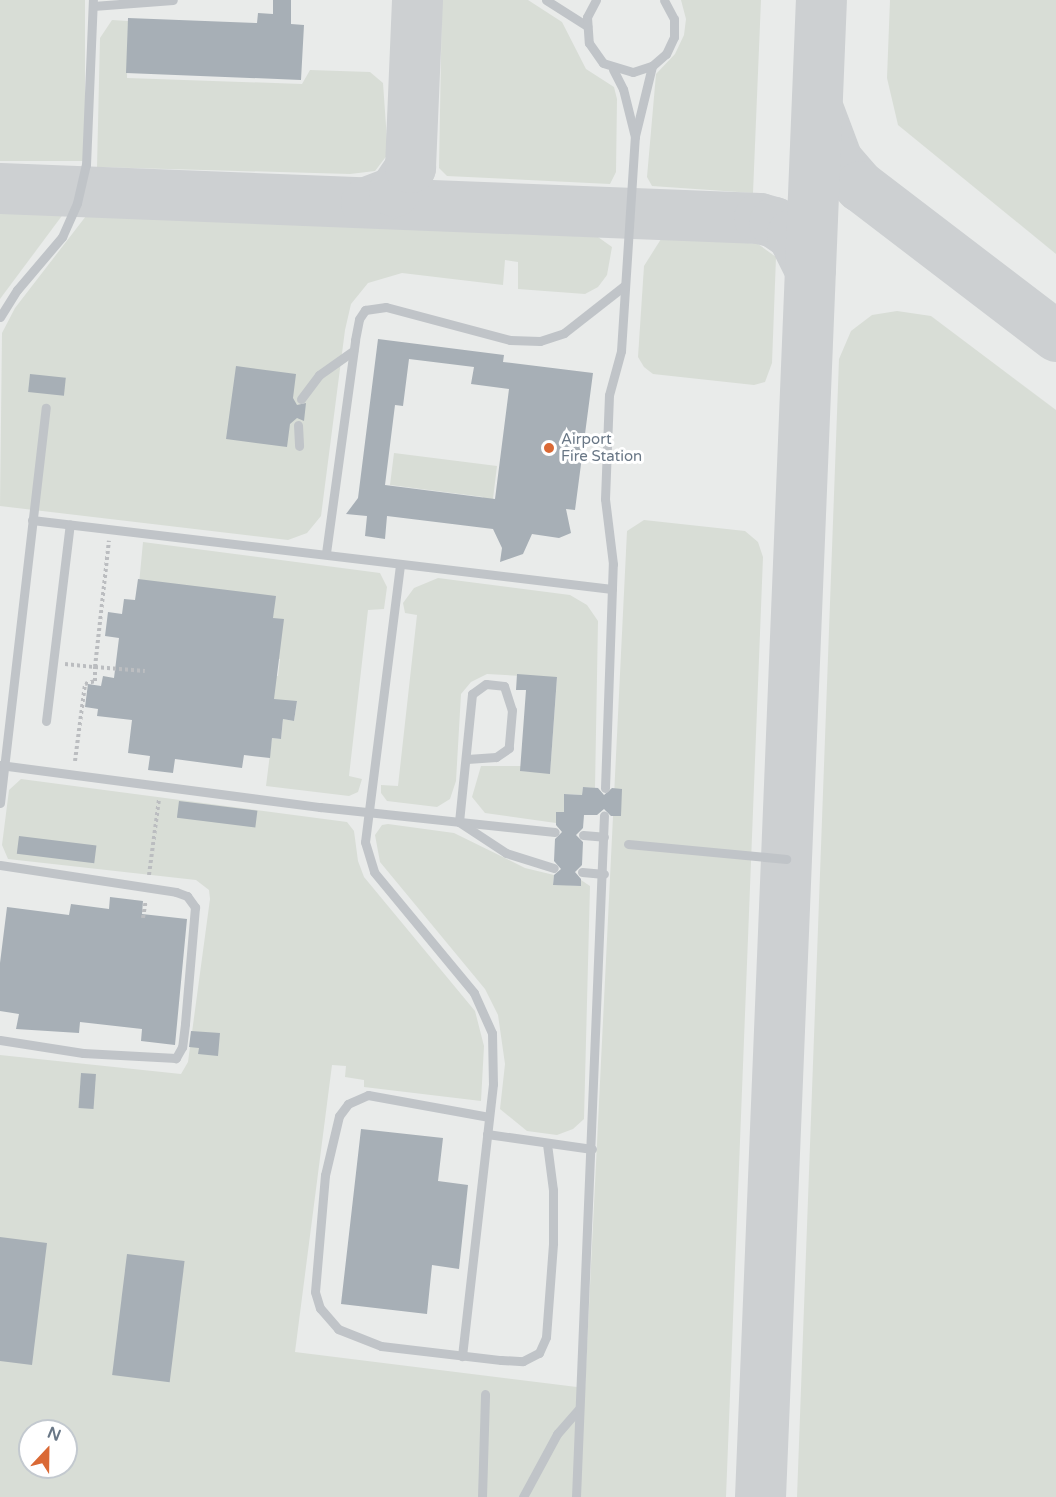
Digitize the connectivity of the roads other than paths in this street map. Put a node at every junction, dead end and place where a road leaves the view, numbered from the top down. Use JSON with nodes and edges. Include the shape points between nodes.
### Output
{"nodes":[{"id":1,"x":172,"y":0,"type":"edge"},
{"id":2,"x":546,"y":0,"type":"edge"},
{"id":3,"x":597,"y":0,"type":"edge"},
{"id":4,"x":666,"y":1,"type":"edge"},
{"id":5,"x":93,"y":3,"type":"edge"},
{"id":6,"x":587,"y":26,"type":"junction"},
{"id":7,"x":652,"y":66,"type":"junction"},
{"id":8,"x":613,"y":69,"type":"junction"},
{"id":9,"x":635,"y":137,"type":"junction"},
{"id":10,"x":624,"y":286,"type":"junction"},
{"id":11,"x":0,"y":316,"type":"edge"},
{"id":12,"x":353,"y":351,"type":"junction"},
{"id":13,"x":301,"y":399,"type":"dead end"},
{"id":14,"x":46,"y":408,"type":"dead end"},
{"id":15,"x":298,"y":424,"type":"dead end"},
{"id":16,"x":299,"y":446,"type":"dead end"},
{"id":17,"x":32,"y":520,"type":"junction"},
{"id":18,"x":70,"y":524,"type":"junction"},
{"id":19,"x":326,"y":553,"type":"junction"},
{"id":20,"x":400,"y":565,"type":"junction"},
{"id":21,"x":612,"y":589,"type":"junction"},
{"id":22,"x":4,"y":717,"type":"edge"},
{"id":23,"x":46,"y":721,"type":"dead end"},
{"id":24,"x":467,"y":759,"type":"junction"},
{"id":25,"x":1,"y":766,"type":"edge"},
{"id":26,"x":605,"y":788,"type":"dead end"},
{"id":27,"x":0,"y":803,"type":"edge"},
{"id":28,"x":367,"y":812,"type":"junction"},
{"id":29,"x":604,"y":816,"type":"dead end"},
{"id":30,"x":459,"y":822,"type":"junction"},
{"id":31,"x":555,"y":832,"type":"dead end"},
{"id":32,"x":583,"y":835,"type":"dead end"},
{"id":33,"x":604,"y":837,"type":"junction"},
{"id":34,"x":628,"y":844,"type":"dead end"},
{"id":35,"x":786,"y":859,"type":"dead end"},
{"id":36,"x":0,"y":865,"type":"edge"},
{"id":37,"x":554,"y":868,"type":"dead end"},
{"id":38,"x":582,"y":872,"type":"dead end"},
{"id":39,"x":604,"y":874,"type":"junction"},
{"id":40,"x":0,"y":1040,"type":"edge"},
{"id":41,"x":489,"y":1117,"type":"junction"},
{"id":42,"x":488,"y":1134,"type":"junction"},
{"id":43,"x":547,"y":1144,"type":"junction"},
{"id":44,"x":592,"y":1149,"type":"junction"},
{"id":45,"x":462,"y":1356,"type":"junction"},
{"id":46,"x":485,"y":1394,"type":"dead end"},
{"id":47,"x":579,"y":1409,"type":"junction"},
{"id":48,"x":482,"y":1497,"type":"edge"},
{"id":49,"x":523,"y":1497,"type":"edge"},
{"id":50,"x":576,"y":1497,"type":"edge"}],
"edges":[{"from":1,"to":5,"type":"lane"},
{"from":2,"to":6,"type":"lane"},
{"from":3,"to":6,"type":"lane"},
{"from":4,"to":7,"type":"lane","via":[[674,19],[674,38],[666,54]]},
{"from":5,"to":11,"type":"lane","via":[[86,165],[75,210],[62,237]]},
{"from":6,"to":8,"type":"lane","via":[[595,54]]},
{"from":7,"to":8,"type":"lane","via":[[633,72]]},
{"from":7,"to":9,"type":"lane"},
{"from":8,"to":9,"type":"lane","via":[[623,89]]},
{"from":9,"to":10,"type":"lane"},
{"from":10,"to":12,"type":"lane","via":[[564,333],[540,341],[510,340],[375,307],[365,310],[359,319]]},
{"from":10,"to":21,"type":"lane","via":[[621,351],[609,395],[605,499]]},
{"from":12,"to":13,"type":"lane","via":[[319,375]]},
{"from":12,"to":19,"type":"lane"},
{"from":14,"to":17,"type":"lane"},
{"from":15,"to":16,"type":"lane"},
{"from":17,"to":18,"type":"lane"},
{"from":17,"to":22,"type":"lane"},
{"from":18,"to":19,"type":"lane"},
{"from":18,"to":23,"type":"lane"},
{"from":19,"to":20,"type":"lane"},
{"from":20,"to":21,"type":"lane"},
{"from":20,"to":28,"type":"lane"},
{"from":21,"to":26,"type":"lane"},
{"from":22,"to":25,"type":"lane"},
{"from":24,"to":24,"type":"lane","via":[[472,694],[486,684],[504,686],[512,710],[509,748],[496,757]]},
{"from":24,"to":30,"type":"lane"},
{"from":25,"to":27,"type":"lane"},
{"from":25,"to":28,"type":"lane"},
{"from":28,"to":30,"type":"lane"},
{"from":28,"to":41,"type":"lane","via":[[365,842],[374,872],[474,993],[490,1024],[494,1062]]},
{"from":29,"to":33,"type":"lane"},
{"from":30,"to":31,"type":"lane"},
{"from":30,"to":37,"type":"lane","via":[[506,853]]},
{"from":32,"to":33,"type":"lane"},
{"from":33,"to":39,"type":"lane"},
{"from":34,"to":35,"type":"lane"},
{"from":36,"to":40,"type":"lane","via":[[147,887],[187,896],[195,907],[185,1024],[176,1058],[83,1053]]},
{"from":38,"to":39,"type":"lane"},
{"from":39,"to":44,"type":"lane"},
{"from":41,"to":42,"type":"lane"},
{"from":41,"to":45,"type":"lane","via":[[368,1095],[358,1098],[339,1116],[325,1175],[315,1292],[327,1319],[366,1342]]},
{"from":42,"to":43,"type":"lane"},
{"from":42,"to":45,"type":"lane"},
{"from":43,"to":44,"type":"lane"},
{"from":43,"to":45,"type":"lane","via":[[553,1191],[553,1243],[542,1347],[523,1361]]},
{"from":44,"to":47,"type":"lane"},
{"from":46,"to":48,"type":"lane"},
{"from":47,"to":49,"type":"lane","via":[[557,1434]]},
{"from":47,"to":50,"type":"lane"}]}
